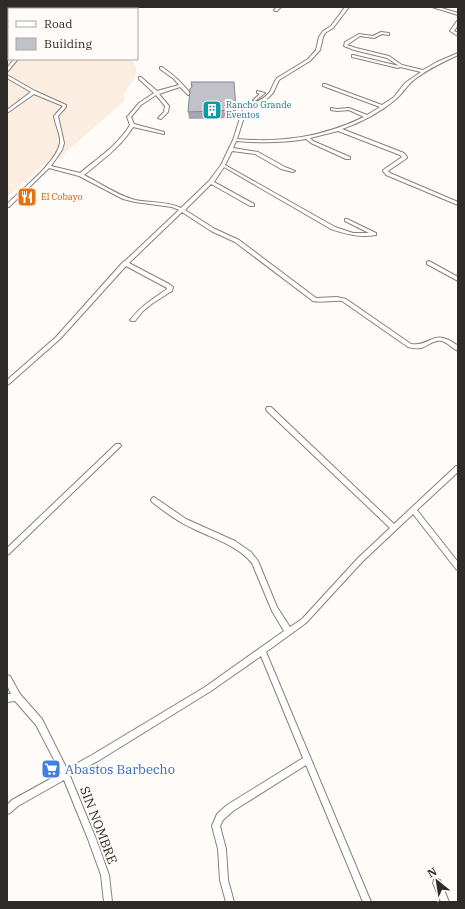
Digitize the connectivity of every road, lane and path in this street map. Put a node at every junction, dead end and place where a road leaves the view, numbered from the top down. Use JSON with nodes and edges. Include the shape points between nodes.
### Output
{"nodes":[{"id":1,"x":347,"y":7,"type":"edge"},
{"id":2,"x":434,"y":7,"type":"edge"},
{"id":3,"x":458,"y":14,"type":"edge"},
{"id":4,"x":458,"y":22,"type":"edge"},
{"id":5,"x":388,"y":34,"type":"dead end"},
{"id":6,"x":458,"y":35,"type":"edge"},
{"id":7,"x":458,"y":54,"type":"edge"},
{"id":8,"x":353,"y":56,"type":"dead end"},
{"id":9,"x":15,"y":60,"type":"edge"},
{"id":10,"x":161,"y":68,"type":"dead end"},
{"id":11,"x":7,"y":70,"type":"edge"},
{"id":12,"x":421,"y":73,"type":"junction"},
{"id":13,"x":7,"y":76,"type":"edge"},
{"id":14,"x":140,"y":78,"type":"dead end"},
{"id":15,"x":182,"y":85,"type":"junction"},
{"id":16,"x":324,"y":85,"type":"dead end"},
{"id":17,"x":34,"y":92,"type":"junction"},
{"id":18,"x":156,"y":92,"type":"junction"},
{"id":19,"x":258,"y":92,"type":"dead end"},
{"id":20,"x":189,"y":94,"type":"edge"},
{"id":21,"x":7,"y":104,"type":"edge"},
{"id":22,"x":249,"y":106,"type":"junction"},
{"id":23,"x":383,"y":107,"type":"junction"},
{"id":24,"x":332,"y":109,"type":"dead end"},
{"id":25,"x":8,"y":112,"type":"edge"},
{"id":26,"x":366,"y":116,"type":"junction"},
{"id":27,"x":160,"y":118,"type":"dead end"},
{"id":28,"x":132,"y":125,"type":"junction"},
{"id":29,"x":338,"y":129,"type":"junction"},
{"id":30,"x":163,"y":133,"type":"dead end"},
{"id":31,"x":307,"y":137,"type":"junction"},
{"id":32,"x":235,"y":140,"type":"junction"},
{"id":33,"x":230,"y":149,"type":"junction"},
{"id":34,"x":348,"y":158,"type":"dead end"},
{"id":35,"x":222,"y":165,"type":"junction"},
{"id":36,"x":49,"y":167,"type":"junction"},
{"id":37,"x":293,"y":171,"type":"dead end"},
{"id":38,"x":81,"y":175,"type":"junction"},
{"id":39,"x":211,"y":182,"type":"junction"},
{"id":40,"x":458,"y":204,"type":"edge"},
{"id":41,"x":252,"y":205,"type":"dead end"},
{"id":42,"x":7,"y":206,"type":"edge"},
{"id":43,"x":182,"y":210,"type":"junction"},
{"id":44,"x":347,"y":220,"type":"dead end"},
{"id":45,"x":429,"y":263,"type":"dead end"},
{"id":46,"x":125,"y":264,"type":"junction"},
{"id":47,"x":458,"y":279,"type":"edge"},
{"id":48,"x":133,"y":320,"type":"dead end"},
{"id":49,"x":458,"y":349,"type":"edge"},
{"id":50,"x":7,"y":383,"type":"edge"},
{"id":51,"x":269,"y":409,"type":"dead end"},
{"id":52,"x":118,"y":446,"type":"dead end"},
{"id":53,"x":458,"y":468,"type":"edge"},
{"id":54,"x":154,"y":500,"type":"dead end"},
{"id":55,"x":413,"y":510,"type":"junction"},
{"id":56,"x":394,"y":528,"type":"junction"},
{"id":57,"x":7,"y":552,"type":"edge"},
{"id":58,"x":458,"y":567,"type":"edge"},
{"id":59,"x":289,"y":632,"type":"junction"},
{"id":60,"x":262,"y":652,"type":"junction"},
{"id":61,"x":7,"y":678,"type":"edge"},
{"id":62,"x":17,"y":697,"type":"junction"},
{"id":63,"x":7,"y":698,"type":"edge"},
{"id":64,"x":308,"y":759,"type":"junction"},
{"id":65,"x":66,"y":775,"type":"junction"},
{"id":66,"x":7,"y":810,"type":"edge"},
{"id":67,"x":436,"y":883,"type":"dead end"},
{"id":68,"x":108,"y":902,"type":"edge"},
{"id":69,"x":230,"y":902,"type":"edge"},
{"id":70,"x":367,"y":902,"type":"edge"},
{"id":71,"x":445,"y":902,"type":"edge"}],
"edges":[{"from":1,"to":22,"type":"street","via":[[332,27],[324,32],[318,50],[309,60],[275,82],[271,94],[266,98]]},
{"from":2,"to":3,"type":"street"},
{"from":4,"to":6,"type":"street","via":[[452,31]]},
{"from":5,"to":12,"type":"street","via":[[381,33],[374,37],[358,35],[345,45],[388,57],[401,66]]},
{"from":7,"to":12,"type":"street"},
{"from":8,"to":12,"type":"street"},
{"from":9,"to":11,"type":"street"},
{"from":10,"to":15,"type":"street"},
{"from":12,"to":23,"type":"street"},
{"from":13,"to":17,"type":"street"},
{"from":14,"to":18,"type":"street"},
{"from":15,"to":18,"type":"street"},
{"from":15,"to":20,"type":"street"},
{"from":16,"to":23,"type":"street"},
{"from":17,"to":25,"type":"street"},
{"from":17,"to":36,"type":"street","via":[[65,106],[56,116],[62,143],[59,154]]},
{"from":18,"to":27,"type":"street","via":[[168,108]]},
{"from":18,"to":28,"type":"street","via":[[133,110],[128,119]]},
{"from":19,"to":22,"type":"street","via":[[263,93]]},
{"from":21,"to":25,"type":"street"},
{"from":22,"to":32,"type":"street","via":[[244,110]]},
{"from":23,"to":26,"type":"street"},
{"from":24,"to":26,"type":"street","via":[[349,109]]},
{"from":26,"to":29,"type":"street"},
{"from":28,"to":30,"type":"street"},
{"from":28,"to":38,"type":"street","via":[[118,143]]},
{"from":29,"to":31,"type":"street"},
{"from":29,"to":40,"type":"street","via":[[402,154],[405,157],[385,171],[388,174]]},
{"from":31,"to":32,"type":"street","via":[[284,141]]},
{"from":31,"to":34,"type":"street","via":[[312,142]]},
{"from":32,"to":33,"type":"street"},
{"from":33,"to":35,"type":"street"},
{"from":33,"to":37,"type":"street","via":[[256,153]]},
{"from":35,"to":39,"type":"street"},
{"from":35,"to":44,"type":"street","via":[[333,228],[352,234],[374,234]]},
{"from":36,"to":38,"type":"street"},
{"from":36,"to":42,"type":"street"},
{"from":38,"to":43,"type":"street","via":[[125,198],[173,206]]},
{"from":39,"to":41,"type":"street"},
{"from":39,"to":43,"type":"street"},
{"from":43,"to":46,"type":"street"},
{"from":43,"to":49,"type":"street","via":[[213,230],[237,240],[315,300],[344,300],[410,346],[423,347],[438,339]]},
{"from":45,"to":47,"type":"street"},
{"from":46,"to":48,"type":"street","via":[[167,284],[170,288],[141,310]]},
{"from":46,"to":50,"type":"street","via":[[58,338]]},
{"from":51,"to":56,"type":"street"},
{"from":52,"to":57,"type":"street"},
{"from":53,"to":55,"type":"street"},
{"from":54,"to":59,"type":"street","via":[[187,523],[250,555],[255,561],[274,609]]},
{"from":55,"to":56,"type":"street"},
{"from":55,"to":58,"type":"street"},
{"from":56,"to":59,"type":"street","via":[[360,560],[304,621]]},
{"from":59,"to":60,"type":"street"},
{"from":60,"to":64,"type":"street"},
{"from":60,"to":65,"type":"street","via":[[202,693]]},
{"from":61,"to":62,"type":"street","name":"SIN NOMBRE"},
{"from":62,"to":63,"type":"street"},
{"from":62,"to":65,"type":"street","name":"SIN NOMBRE","via":[[39,722]]},
{"from":64,"to":69,"type":"street","via":[[230,808],[220,817],[216,826]]},
{"from":64,"to":70,"type":"street"},
{"from":65,"to":66,"type":"street"},
{"from":65,"to":68,"type":"street","name":"SIN NOMBRE","via":[[105,875]]},
{"from":67,"to":71,"type":"street"}]}
